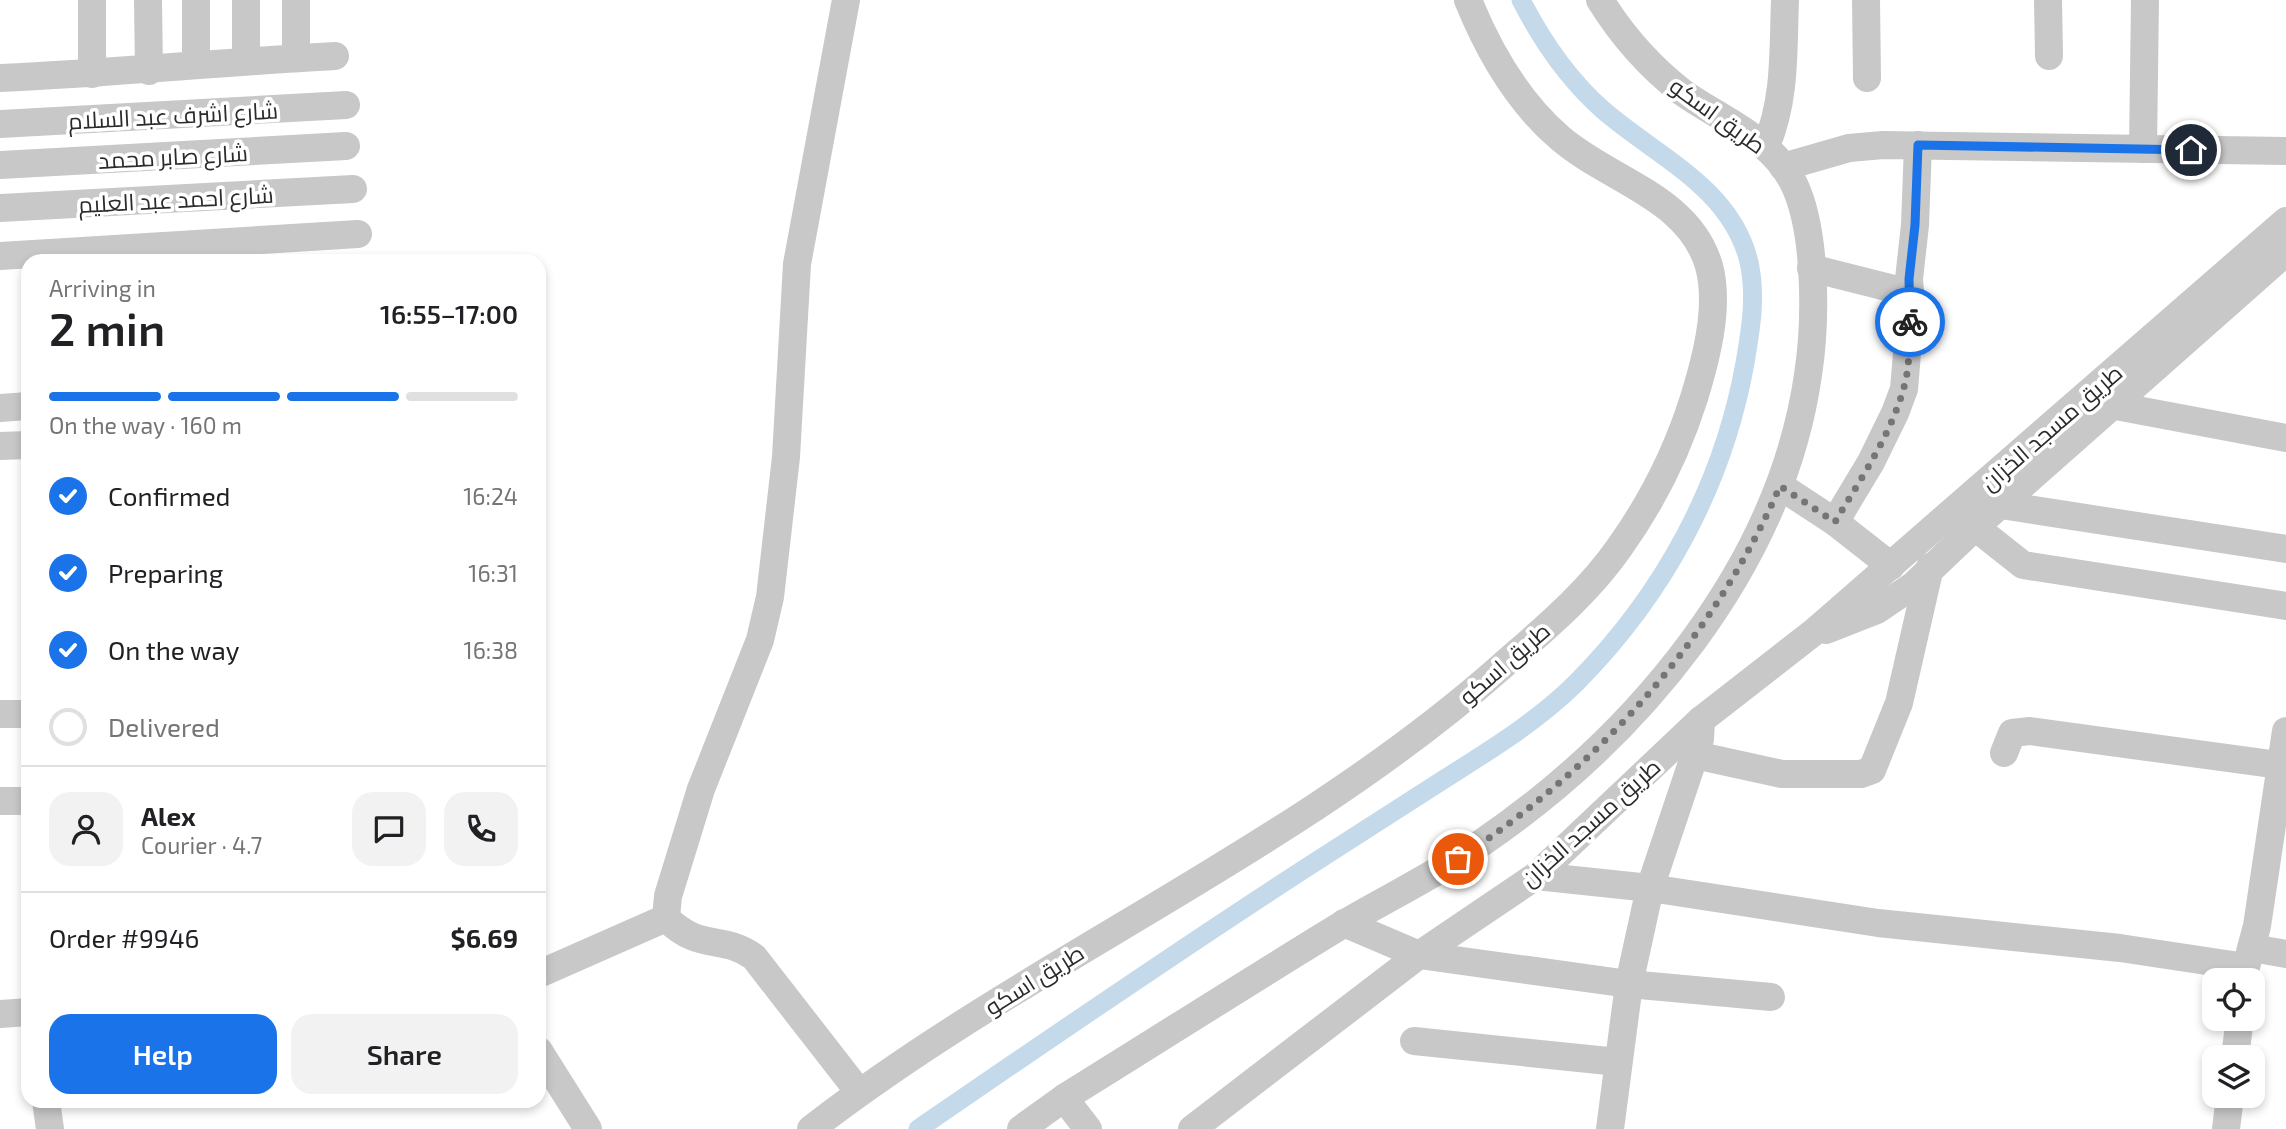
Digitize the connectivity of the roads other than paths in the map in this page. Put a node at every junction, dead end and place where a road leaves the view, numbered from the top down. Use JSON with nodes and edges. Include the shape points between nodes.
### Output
{"nodes":[{"id":1,"x":92,"y":0,"type":"edge"},
{"id":2,"x":148,"y":0,"type":"edge"},
{"id":3,"x":196,"y":0,"type":"edge"},
{"id":4,"x":246,"y":0,"type":"edge"},
{"id":5,"x":296,"y":0,"type":"edge"},
{"id":6,"x":846,"y":0,"type":"edge"},
{"id":7,"x":1468,"y":0,"type":"edge"},
{"id":8,"x":1600,"y":0,"type":"edge"},
{"id":9,"x":1784,"y":0,"type":"edge"},
{"id":10,"x":1866,"y":0,"type":"edge"},
{"id":11,"x":2048,"y":0,"type":"edge"},
{"id":12,"x":2145,"y":0,"type":"edge"},
{"id":13,"x":335,"y":56,"type":"dead end"},
{"id":14,"x":2049,"y":56,"type":"dead end"},
{"id":15,"x":296,"y":58,"type":"junction"},
{"id":16,"x":246,"y":60,"type":"junction"},
{"id":17,"x":196,"y":64,"type":"junction"},
{"id":18,"x":149,"y":71,"type":"junction"},
{"id":19,"x":92,"y":74,"type":"junction"},
{"id":20,"x":0,"y":78,"type":"edge"},
{"id":21,"x":1867,"y":78,"type":"dead end"},
{"id":22,"x":346,"y":105,"type":"dead end"},
{"id":23,"x":0,"y":124,"type":"edge"},
{"id":24,"x":1918,"y":145,"type":"junction"},
{"id":25,"x":346,"y":146,"type":"dead end"},
{"id":26,"x":2143,"y":149,"type":"junction"},
{"id":27,"x":2286,"y":151,"type":"edge"},
{"id":28,"x":1775,"y":157,"type":"junction"},
{"id":29,"x":0,"y":165,"type":"edge"},
{"id":30,"x":353,"y":189,"type":"dead end"},
{"id":31,"x":107,"y":204,"type":"junction"},
{"id":32,"x":0,"y":208,"type":"edge"},
{"id":33,"x":2286,"y":221,"type":"edge"},
{"id":34,"x":359,"y":234,"type":"dead end"},
{"id":35,"x":2286,"y":252,"type":"edge"},
{"id":36,"x":109,"y":254,"type":"edge"},
{"id":37,"x":132,"y":254,"type":"edge"},
{"id":38,"x":0,"y":256,"type":"edge"},
{"id":39,"x":21,"y":256,"type":"edge"},
{"id":40,"x":1811,"y":268,"type":"junction"},
{"id":41,"x":1910,"y":293,"type":"junction"},
{"id":42,"x":2083,"y":400,"type":"junction"},
{"id":43,"x":21,"y":406,"type":"edge"},
{"id":44,"x":2112,"y":406,"type":"junction"},
{"id":45,"x":0,"y":408,"type":"edge"},
{"id":46,"x":2286,"y":438,"type":"edge"},
{"id":47,"x":21,"y":445,"type":"edge"},
{"id":48,"x":0,"y":446,"type":"edge"},
{"id":49,"x":1780,"y":486,"type":"junction"},
{"id":50,"x":2001,"y":505,"type":"junction"},
{"id":51,"x":1835,"y":522,"type":"junction"},
{"id":52,"x":1940,"y":524,"type":"junction"},
{"id":53,"x":1975,"y":527,"type":"junction"},
{"id":54,"x":2286,"y":549,"type":"edge"},
{"id":55,"x":1891,"y":566,"type":"junction"},
{"id":56,"x":1930,"y":569,"type":"junction"},
{"id":57,"x":2286,"y":606,"type":"edge"},
{"id":58,"x":1814,"y":632,"type":"junction"},
{"id":59,"x":0,"y":713,"type":"edge"},
{"id":60,"x":21,"y":713,"type":"edge"},
{"id":61,"x":1701,"y":720,"type":"junction"},
{"id":62,"x":2286,"y":731,"type":"edge"},
{"id":63,"x":2004,"y":753,"type":"dead end"},
{"id":64,"x":1695,"y":755,"type":"junction"},
{"id":65,"x":2279,"y":765,"type":"junction"},
{"id":66,"x":0,"y":801,"type":"edge"},
{"id":67,"x":21,"y":801,"type":"edge"},
{"id":68,"x":1536,"y":876,"type":"junction"},
{"id":69,"x":1650,"y":888,"type":"junction"},
{"id":70,"x":666,"y":918,"type":"junction"},
{"id":71,"x":1345,"y":923,"type":"junction"},
{"id":72,"x":2286,"y":954,"type":"edge"},
{"id":73,"x":1419,"y":955,"type":"junction"},
{"id":74,"x":2248,"y":965,"type":"edge"},
{"id":75,"x":546,"y":971,"type":"edge"},
{"id":76,"x":1629,"y":984,"type":"junction"},
{"id":77,"x":1771,"y":997,"type":"dead end"},
{"id":78,"x":21,"y":1012,"type":"edge"},
{"id":79,"x":0,"y":1014,"type":"edge"},
{"id":80,"x":1414,"y":1041,"type":"dead end"},
{"id":81,"x":546,"y":1062,"type":"edge"},
{"id":82,"x":1618,"y":1062,"type":"junction"},
{"id":83,"x":859,"y":1092,"type":"junction"},
{"id":84,"x":1064,"y":1098,"type":"junction"},
{"id":85,"x":47,"y":1108,"type":"edge"},
{"id":86,"x":2229,"y":1108,"type":"edge"},
{"id":87,"x":1210,"y":1124,"type":"edge"},
{"id":88,"x":50,"y":1129,"type":"edge"},
{"id":89,"x":588,"y":1129,"type":"edge"},
{"id":90,"x":811,"y":1129,"type":"edge"},
{"id":91,"x":1021,"y":1129,"type":"edge"},
{"id":92,"x":1088,"y":1129,"type":"edge"},
{"id":93,"x":1611,"y":1129,"type":"edge"},
{"id":94,"x":2226,"y":1129,"type":"edge"}],
"edges":[{"from":1,"to":19,"type":"street"},
{"from":2,"to":18,"type":"street"},
{"from":3,"to":17,"type":"street"},
{"from":4,"to":16,"type":"street"},
{"from":5,"to":15,"type":"street"},
{"from":6,"to":70,"type":"street","via":[[797,264],[786,457],[770,597],[760,640],[701,789],[668,896]]},
{"from":7,"to":83,"type":"street","name":"طريق اسكو","via":[[1497,62],[1525,103],[1560,138],[1599,167],[1672,211],[1702,247],[1713,292],[1702,372],[1682,435],[1654,494],[1618,550],[1576,600],[1424,730],[1314,807],[1010,992]]},
{"from":8,"to":28,"type":"street","name":"طريق اسكو","via":[[1625,35],[1678,89]]},
{"from":9,"to":28,"type":"street"},
{"from":10,"to":21,"type":"street"},
{"from":11,"to":14,"type":"street"},
{"from":12,"to":26,"type":"street"},
{"from":13,"to":15,"type":"street"},
{"from":15,"to":16,"type":"street"},
{"from":16,"to":17,"type":"street"},
{"from":17,"to":18,"type":"street"},
{"from":18,"to":19,"type":"street"},
{"from":19,"to":20,"type":"street"},
{"from":22,"to":23,"type":"street","name":"شارع اشرف عبد السلام"},
{"from":24,"to":26,"type":"street"},
{"from":24,"to":28,"type":"street"},
{"from":24,"to":41,"type":"street"},
{"from":25,"to":29,"type":"street","name":"شارع صابر محمد"},
{"from":26,"to":27,"type":"street"},
{"from":28,"to":40,"type":"street","name":"طريق اسكو","via":[[1801,201]]},
{"from":30,"to":31,"type":"street","name":"شارع احمد عبد العليم"},
{"from":31,"to":32,"type":"street","name":"شارع احمد عبد العليم"},
{"from":31,"to":36,"type":"street"},
{"from":33,"to":42,"type":"street","name":"طريق مسجد الخزان"},
{"from":34,"to":37,"type":"street"},
{"from":35,"to":44,"type":"street","name":"طريق مسجد الخزان"},
{"from":38,"to":39,"type":"street"},
{"from":40,"to":41,"type":"street"},
{"from":40,"to":49,"type":"street","name":"طريق اسكو","via":[[1812,323],[1804,401]]},
{"from":41,"to":51,"type":"street","via":[[1904,388],[1871,462]]},
{"from":42,"to":44,"type":"street"},
{"from":42,"to":52,"type":"street","name":"طريق مسجد الخزان"},
{"from":43,"to":45,"type":"street"},
{"from":44,"to":46,"type":"street"},
{"from":44,"to":50,"type":"street","name":"طريق مسجد الخزان"},
{"from":47,"to":48,"type":"street"},
{"from":49,"to":51,"type":"street"},
{"from":49,"to":71,"type":"street","name":"طريق اسكو","via":[[1759,534],[1703,624],[1602,744],[1523,814],[1480,845]]},
{"from":50,"to":53,"type":"street","name":"طريق مسجد الخزان"},
{"from":50,"to":54,"type":"street"},
{"from":51,"to":55,"type":"street"},
{"from":52,"to":55,"type":"street","name":"طريق مسجد الخزان"},
{"from":52,"to":56,"type":"street"},
{"from":53,"to":56,"type":"street","name":"طريق مسجد الخزان"},
{"from":53,"to":57,"type":"street","via":[[2024,565]]},
{"from":55,"to":58,"type":"street","name":"طريق مسجد الخزان"},
{"from":56,"to":58,"type":"street","name":"طريق مسجد الخزان","via":[[1877,610]]},
{"from":56,"to":64,"type":"street","via":[[1899,702],[1872,770],[1861,774],[1782,774]]},
{"from":58,"to":61,"type":"street","name":"طريق مسجد الخزان"},
{"from":59,"to":60,"type":"street"},
{"from":61,"to":64,"type":"street"},
{"from":61,"to":68,"type":"street","name":"طريق مسجد الخزان"},
{"from":62,"to":65,"type":"street"},
{"from":63,"to":65,"type":"street","via":[[2012,733],[2030,731]]},
{"from":64,"to":69,"type":"street"},
{"from":65,"to":74,"type":"street"},
{"from":66,"to":67,"type":"street"},
{"from":68,"to":69,"type":"street"},
{"from":68,"to":73,"type":"street","name":"طريق مسجد الخزان"},
{"from":69,"to":74,"type":"street","via":[[1878,923]]},
{"from":69,"to":76,"type":"street"},
{"from":70,"to":75,"type":"street"},
{"from":70,"to":83,"type":"street","via":[[696,940],[731,946],[754,957]]},
{"from":71,"to":73,"type":"street"},
{"from":71,"to":84,"type":"street","name":"طريق اسكو"},
{"from":72,"to":74,"type":"street"},
{"from":73,"to":76,"type":"street"},
{"from":73,"to":87,"type":"street","name":"طريق مسجد الخزان"},
{"from":76,"to":77,"type":"street"},
{"from":76,"to":82,"type":"street"},
{"from":78,"to":79,"type":"street"},
{"from":80,"to":82,"type":"street"},
{"from":81,"to":89,"type":"street"},
{"from":82,"to":93,"type":"street"},
{"from":83,"to":90,"type":"street","name":"طريق اسكو"},
{"from":84,"to":91,"type":"street","name":"طريق اسكو"},
{"from":84,"to":92,"type":"street"},
{"from":85,"to":88,"type":"street"},
{"from":86,"to":94,"type":"street"}]}
